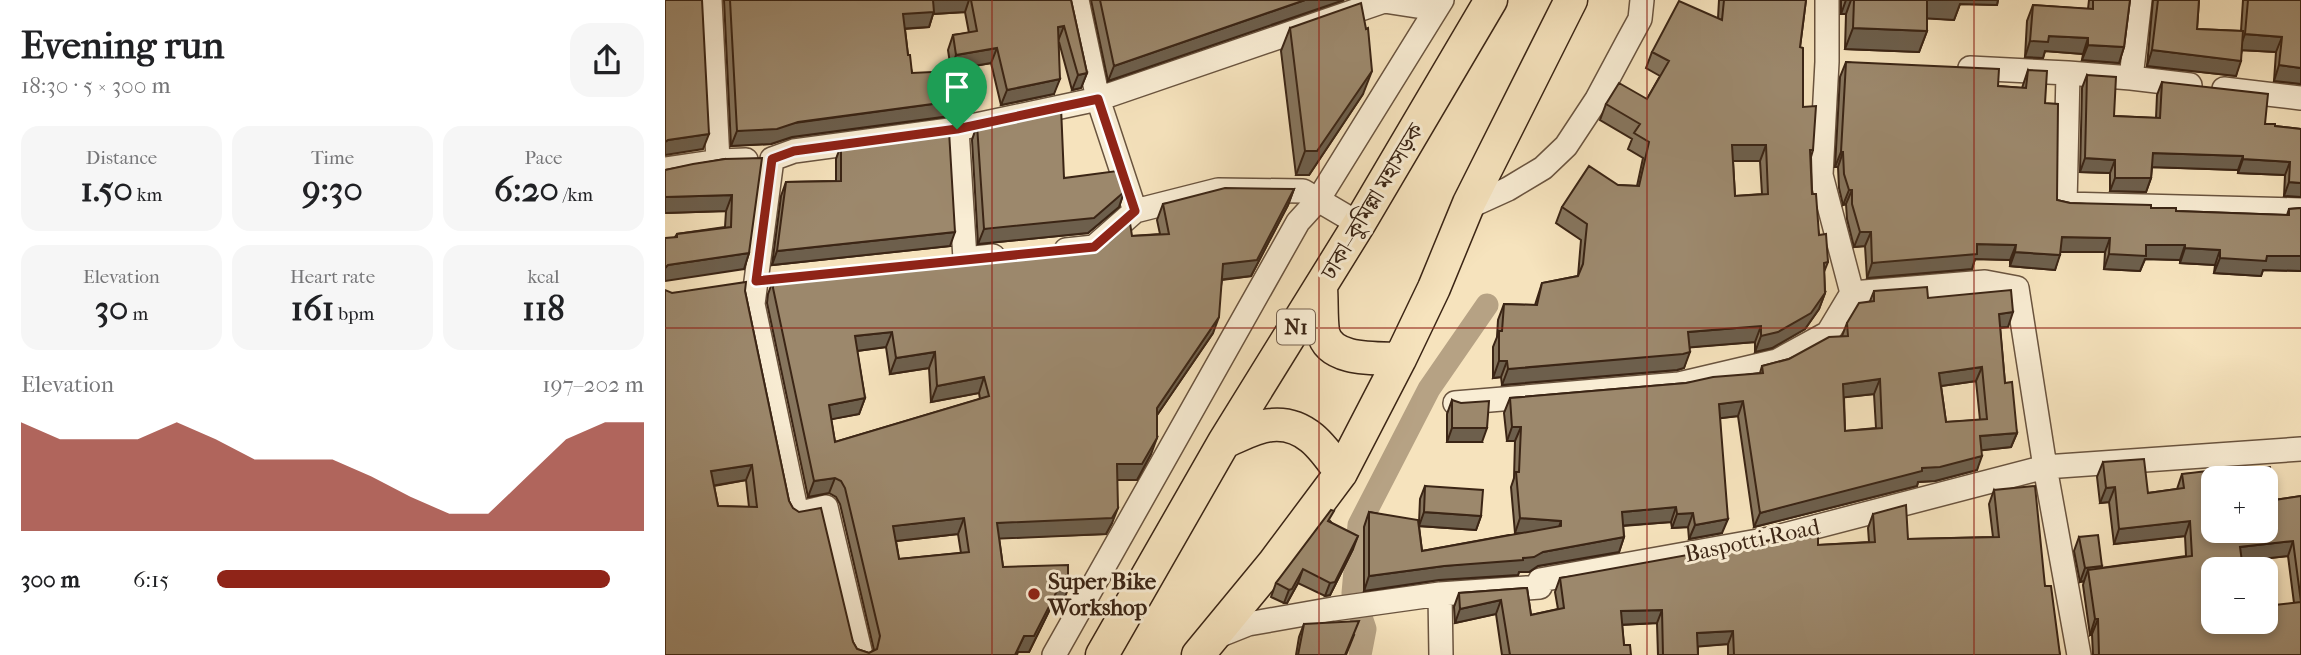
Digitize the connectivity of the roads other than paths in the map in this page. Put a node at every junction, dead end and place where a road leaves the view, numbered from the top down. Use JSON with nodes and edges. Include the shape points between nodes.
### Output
{"nodes":[{"id":1,"x":710,"y":0,"type":"edge"},
{"id":2,"x":1077,"y":0,"type":"edge"},
{"id":3,"x":1491,"y":0,"type":"edge"},
{"id":4,"x":1571,"y":0,"type":"edge"},
{"id":5,"x":1641,"y":0,"type":"edge"},
{"id":6,"x":1828,"y":0,"type":"edge"},
{"id":7,"x":2140,"y":0,"type":"edge"},
{"id":8,"x":1439,"y":4,"type":"edge"},
{"id":9,"x":1827,"y":62,"type":"junction"},
{"id":10,"x":1854,"y":63,"type":"edge"},
{"id":11,"x":1948,"y":67,"type":"edge"},
{"id":12,"x":2068,"y":73,"type":"junction"},
{"id":13,"x":2131,"y":78,"type":"junction"},
{"id":14,"x":2301,"y":98,"type":"edge"},
{"id":15,"x":1098,"y":99,"type":"junction"},
{"id":16,"x":957,"y":129,"type":"junction"},
{"id":17,"x":772,"y":159,"type":"junction"},
{"id":18,"x":718,"y":161,"type":"junction"},
{"id":19,"x":665,"y":169,"type":"edge"},
{"id":20,"x":1318,"y":200,"type":"junction"},
{"id":21,"x":1469,"y":203,"type":"junction"},
{"id":22,"x":2301,"y":210,"type":"edge"},
{"id":23,"x":1135,"y":211,"type":"junction"},
{"id":24,"x":1359,"y":224,"type":"junction"},
{"id":25,"x":1042,"y":252,"type":"edge"},
{"id":26,"x":1017,"y":254,"type":"edge"},
{"id":27,"x":965,"y":259,"type":"junction"},
{"id":28,"x":939,"y":262,"type":"edge"},
{"id":29,"x":782,"y":278,"type":"edge"},
{"id":30,"x":756,"y":281,"type":"junction"},
{"id":31,"x":730,"y":285,"type":"edge"},
{"id":32,"x":1321,"y":288,"type":"junction"},
{"id":33,"x":1851,"y":293,"type":"junction"},
{"id":34,"x":1400,"y":359,"type":"junction"},
{"id":35,"x":1455,"y":403,"type":"edge"},
{"id":36,"x":1224,"y":442,"type":"junction"},
{"id":37,"x":2301,"y":449,"type":"edge"},
{"id":38,"x":2045,"y":467,"type":"junction"},
{"id":39,"x":1341,"y":473,"type":"junction"},
{"id":40,"x":1440,"y":594,"type":"junction"},
{"id":41,"x":1206,"y":650,"type":"edge"},
{"id":42,"x":861,"y":655,"type":"edge"},
{"id":43,"x":1054,"y":655,"type":"edge"},
{"id":44,"x":1102,"y":655,"type":"edge"},
{"id":45,"x":1441,"y":655,"type":"edge"},
{"id":46,"x":2079,"y":655,"type":"edge"}],
"edges":[{"from":1,"to":18,"type":"street"},
{"from":2,"to":15,"type":"street"},
{"from":3,"to":24,"type":"highway","name":"ঢাকা–কুমিল্লা মহাসড়ক","number":"N1"},
{"from":4,"to":21,"type":"highway"},
{"from":5,"to":21,"type":"street","via":[[1640,19],[1566,146],[1543,168],[1508,189]]},
{"from":6,"to":9,"type":"street"},
{"from":7,"to":13,"type":"street"},
{"from":8,"to":15,"type":"street","via":[[1384,1]]},
{"from":8,"to":20,"type":"street"},
{"from":9,"to":10,"type":"street"},
{"from":9,"to":33,"type":"street","via":[[1821,175]]},
{"from":11,"to":12,"type":"street"},
{"from":12,"to":13,"type":"street"},
{"from":12,"to":22,"type":"street","via":[[2065,204]]},
{"from":13,"to":14,"type":"street"},
{"from":15,"to":16,"type":"street"},
{"from":15,"to":23,"type":"street"},
{"from":16,"to":17,"type":"street","via":[[794,151]]},
{"from":16,"to":27,"type":"street"},
{"from":17,"to":18,"type":"street"},
{"from":17,"to":30,"type":"street"},
{"from":18,"to":19,"type":"street"},
{"from":20,"to":23,"type":"street","via":[[1303,191],[1218,190]]},
{"from":20,"to":24,"type":"street"},
{"from":20,"to":43,"type":"street","via":[[1298,222]]},
{"from":21,"to":34,"type":"highway"},
{"from":23,"to":25,"type":"street","via":[[1094,247]]},
{"from":24,"to":32,"type":"highway","name":"ঢাকা–কুমিল্লা মহাসড়ক","number":"N1"},
{"from":26,"to":27,"type":"street"},
{"from":27,"to":28,"type":"street"},
{"from":29,"to":30,"type":"street"},
{"from":30,"to":31,"type":"street"},
{"from":30,"to":42,"type":"street","via":[[753,304],[797,514],[826,507]]},
{"from":32,"to":34,"type":"highway","via":[[1323,335],[1332,348],[1346,354]]},
{"from":32,"to":36,"type":"highway","name":"ঢাকা–কুমিল্লা মহাসড়ক","number":"N1"},
{"from":33,"to":35,"type":"street","via":[[1828,333],[1777,360],[1679,384]]},
{"from":33,"to":38,"type":"street","via":[[1985,282],[2017,288]]},
{"from":34,"to":39,"type":"highway"},
{"from":36,"to":39,"type":"highway","via":[[1272,425],[1301,430],[1321,444]]},
{"from":36,"to":44,"type":"highway","name":"ঢাকা–কুমিল্লা মহাসড়ক","number":"N1"},
{"from":37,"to":38,"type":"street","name":"Baspotti Road"},
{"from":38,"to":40,"type":"street","name":"Baspotti Road","via":[[1769,540],[1540,580],[1540,587]]},
{"from":38,"to":46,"type":"street"},
{"from":39,"to":41,"type":"highway"},
{"from":40,"to":41,"type":"street","name":"Baspotti Road","via":[[1248,624]]},
{"from":40,"to":45,"type":"street"}]}
